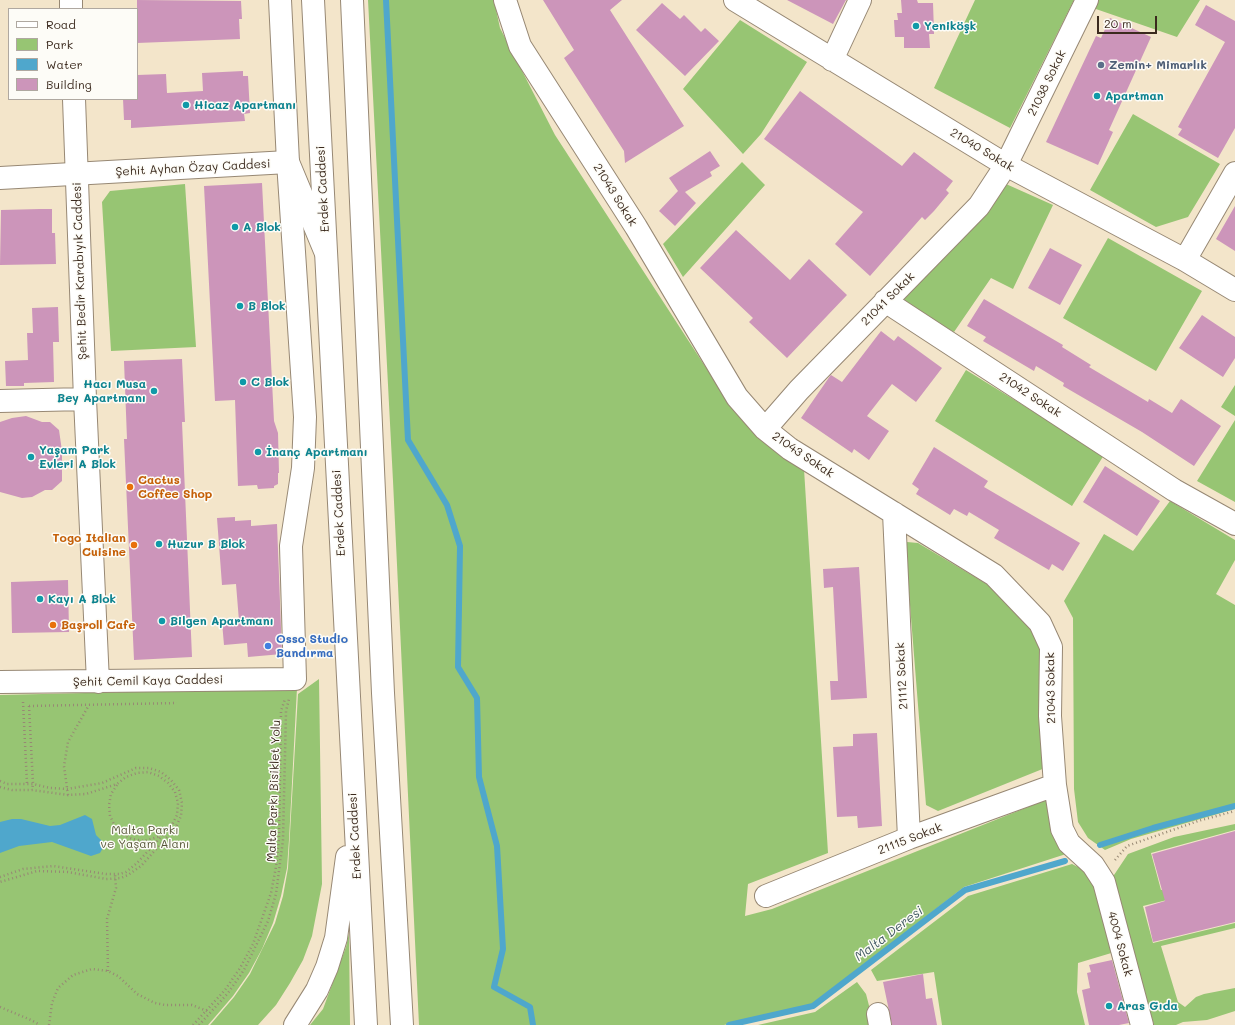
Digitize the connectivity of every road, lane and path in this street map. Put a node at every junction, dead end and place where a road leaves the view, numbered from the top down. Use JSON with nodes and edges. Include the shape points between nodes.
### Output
{"nodes":[{"id":1,"x":280,"y":0,"type":"edge"},
{"id":2,"x":313,"y":0,"type":"edge"},
{"id":3,"x":352,"y":0,"type":"edge"},
{"id":4,"x":505,"y":0,"type":"edge"},
{"id":5,"x":735,"y":0,"type":"edge"},
{"id":6,"x":860,"y":0,"type":"edge"},
{"id":7,"x":1087,"y":0,"type":"edge"},
{"id":8,"x":832,"y":60,"type":"junction"},
{"id":9,"x":74,"y":100,"type":"edge"},
{"id":10,"x":288,"y":162,"type":"junction"},
{"id":11,"x":1006,"y":165,"type":"junction"},
{"id":12,"x":1235,"y":173,"type":"edge"},
{"id":13,"x":76,"y":175,"type":"junction"},
{"id":14,"x":0,"y":178,"type":"edge"},
{"id":15,"x":326,"y":253,"type":"junction"},
{"id":16,"x":1184,"y":260,"type":"junction"},
{"id":17,"x":1235,"y":290,"type":"edge"},
{"id":18,"x":885,"y":301,"type":"junction"},
{"id":19,"x":85,"y":399,"type":"junction"},
{"id":20,"x":0,"y":401,"type":"edge"},
{"id":21,"x":765,"y":429,"type":"junction"},
{"id":22,"x":894,"y":513,"type":"junction"},
{"id":23,"x":1235,"y":524,"type":"edge"},
{"id":24,"x":296,"y":679,"type":"junction"},
{"id":25,"x":0,"y":682,"type":"edge"},
{"id":26,"x":25,"y":682,"type":"junction"},
{"id":27,"x":98,"y":682,"type":"junction"},
{"id":28,"x":276,"y":701,"type":"dead end"},
{"id":29,"x":284,"y":701,"type":"junction"},
{"id":30,"x":183,"y":703,"type":"dead end"},
{"id":31,"x":89,"y":705,"type":"junction"},
{"id":32,"x":29,"y":706,"type":"junction"},
{"id":33,"x":0,"y":781,"type":"edge"},
{"id":34,"x":28,"y":784,"type":"junction"},
{"id":35,"x":33,"y":784,"type":"junction"},
{"id":36,"x":117,"y":784,"type":"junction"},
{"id":37,"x":1055,"y":785,"type":"junction"},
{"id":38,"x":0,"y":787,"type":"edge"},
{"id":39,"x":67,"y":789,"type":"junction"},
{"id":40,"x":32,"y":790,"type":"junction"},
{"id":41,"x":68,"y":795,"type":"junction"},
{"id":42,"x":1235,"y":812,"type":"edge"},
{"id":43,"x":354,"y":816,"type":"junction"},
{"id":44,"x":165,"y":833,"type":"junction"},
{"id":45,"x":909,"y":838,"type":"junction"},
{"id":46,"x":1098,"y":873,"type":"junction"},
{"id":47,"x":115,"y":874,"type":"junction"},
{"id":48,"x":0,"y":877,"type":"edge"},
{"id":49,"x":115,"y":879,"type":"junction"},
{"id":50,"x":0,"y":882,"type":"edge"},
{"id":51,"x":766,"y":896,"type":"dead end"},
{"id":52,"x":108,"y":971,"type":"junction"},
{"id":53,"x":0,"y":1007,"type":"edge"},
{"id":54,"x":208,"y":1011,"type":"junction"},
{"id":55,"x":40,"y":1025,"type":"edge"},
{"id":56,"x":49,"y":1025,"type":"edge"},
{"id":57,"x":193,"y":1025,"type":"edge"},
{"id":58,"x":199,"y":1025,"type":"edge"},
{"id":59,"x":295,"y":1025,"type":"edge"},
{"id":60,"x":366,"y":1025,"type":"edge"},
{"id":61,"x":402,"y":1025,"type":"edge"},
{"id":62,"x":1142,"y":1025,"type":"edge"}],
"edges":[{"from":1,"to":10,"type":"main road"},
{"from":2,"to":15,"type":"main road","name":"Erdek Caddesi"},
{"from":3,"to":61,"type":"main road","via":[[382,685]]},
{"from":4,"to":21,"type":"main road","name":"21043 Sokak","via":[[520,46],[631,220],[737,397]]},
{"from":5,"to":8,"type":"main road","name":"21040 Sokak"},
{"from":6,"to":8,"type":"main road"},
{"from":7,"to":11,"type":"main road","name":"21038 Sokak"},
{"from":8,"to":11,"type":"main road","name":"21040 Sokak"},
{"from":9,"to":13,"type":"main road","name":"Şehit Bedir Karabıyık Caddesi"},
{"from":10,"to":13,"type":"main road","name":"Şehit Ayhan Özay Caddesi"},
{"from":10,"to":15,"type":"main road","name":"Şehit Ayhan Özay Caddesi"},
{"from":10,"to":24,"type":"main road","via":[[306,417],[303,468],[291,546]]},
{"from":11,"to":16,"type":"main road","name":"21040 Sokak"},
{"from":11,"to":18,"type":"main road","name":"21041 Sokak","via":[[979,206]]},
{"from":12,"to":16,"type":"main road"},
{"from":13,"to":14,"type":"main road","name":"Şehit Ayhan Özay Caddesi"},
{"from":13,"to":19,"type":"main road","name":"Şehit Bedir Karabıyık Caddesi"},
{"from":15,"to":43,"type":"main road","name":"Erdek Caddesi"},
{"from":16,"to":17,"type":"main road","name":"21040 Sokak"},
{"from":18,"to":21,"type":"main road","name":"21041 Sokak"},
{"from":18,"to":23,"type":"main road","name":"21042 Sokak","via":[[1174,490]]},
{"from":19,"to":20,"type":"main road"},
{"from":19,"to":27,"type":"main road","name":"Şehit Bedir Karabıyık Caddesi"},
{"from":21,"to":22,"type":"main road","name":"21043 Sokak","via":[[790,448]]},
{"from":22,"to":37,"type":"main road","name":"21043 Sokak","via":[[994,575],[1040,623],[1051,647],[1050,716]]},
{"from":22,"to":45,"type":"main road","name":"21112 Sokak"},
{"from":24,"to":27,"type":"main road","name":"Şehit Cemil Kaya Caddesi"},
{"from":24,"to":29,"type":"path"},
{"from":24,"to":58,"type":"path","name":"Malta Parkı Bisiklet Yolu","via":[[286,711],[283,840],[276,894],[268,921],[244,970],[228,993]]},
{"from":25,"to":26,"type":"main road","name":"Şehit Cemil Kaya Caddesi"},
{"from":26,"to":27,"type":"main road","name":"Şehit Cemil Kaya Caddesi"},
{"from":26,"to":32,"type":"path"},
{"from":26,"to":34,"type":"path","via":[[22,688]]},
{"from":28,"to":29,"type":"path"},
{"from":29,"to":54,"type":"path","via":[[281,710],[279,839],[271,893],[263,919],[246,956],[225,990]]},
{"from":30,"to":31,"type":"path"},
{"from":31,"to":32,"type":"path"},
{"from":31,"to":39,"type":"path","via":[[68,742],[64,766]]},
{"from":32,"to":35,"type":"path"},
{"from":33,"to":34,"type":"path","via":[[7,784]]},
{"from":34,"to":35,"type":"path"},
{"from":35,"to":39,"type":"path"},
{"from":35,"to":40,"type":"path"},
{"from":36,"to":41,"type":"path","via":[[86,794]]},
{"from":36,"to":44,"type":"path","via":[[111,794],[109,810],[114,826],[132,839],[144,841],[155,839]]},
{"from":36,"to":44,"type":"path","via":[[131,775],[148,772],[168,783],[176,798],[177,815]]},
{"from":37,"to":45,"type":"main road","name":"21115 Sokak"},
{"from":37,"to":46,"type":"main road","name":"21043 Sokak","via":[[1062,829],[1069,843]]},
{"from":38,"to":40,"type":"path"},
{"from":39,"to":41,"type":"path"},
{"from":39,"to":49,"type":"path","via":[[102,784],[136,768],[149,768],[161,772],[179,790],[181,816],[176,827],[135,871]]},
{"from":40,"to":41,"type":"path"},
{"from":42,"to":46,"type":"path","via":[[1198,821],[1127,846],[1110,866]]},
{"from":43,"to":59,"type":"main road","via":[[336,938],[317,990]]},
{"from":43,"to":60,"type":"main road","name":"Erdek Caddesi"},
{"from":44,"to":47,"type":"path","via":[[132,868]]},
{"from":45,"to":51,"type":"main road","name":"21115 Sokak"},
{"from":46,"to":62,"type":"main road","name":"4004 Sokak"},
{"from":47,"to":48,"type":"path","via":[[52,866],[23,869]]},
{"from":47,"to":49,"type":"path"},
{"from":49,"to":50,"type":"path","via":[[93,878],[52,870],[24,874]]},
{"from":49,"to":52,"type":"path","via":[[116,888],[107,919]]},
{"from":52,"to":54,"type":"path","via":[[146,999],[165,1005],[192,1005]]},
{"from":52,"to":56,"type":"path","via":[[82,971],[65,980],[52,1002]]},
{"from":53,"to":55,"type":"path"},
{"from":54,"to":57,"type":"path"}]}
